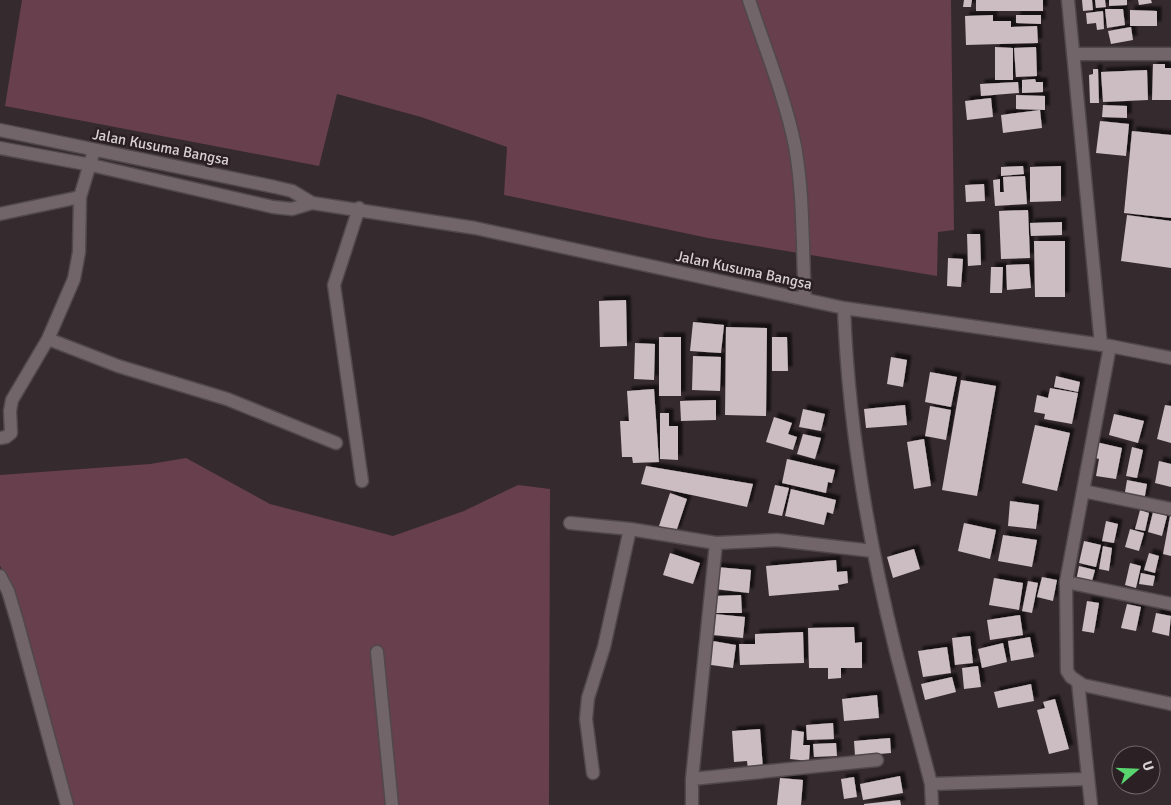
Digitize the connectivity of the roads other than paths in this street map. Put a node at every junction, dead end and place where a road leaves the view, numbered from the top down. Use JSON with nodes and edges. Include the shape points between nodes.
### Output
{"nodes":[{"id":1,"x":750,"y":0,"type":"edge"},
{"id":2,"x":1068,"y":0,"type":"edge"},
{"id":3,"x":1073,"y":54,"type":"junction"},
{"id":4,"x":1171,"y":54,"type":"edge"},
{"id":5,"x":0,"y":130,"type":"edge"},
{"id":6,"x":0,"y":148,"type":"edge"},
{"id":7,"x":94,"y":150,"type":"junction"},
{"id":8,"x":91,"y":165,"type":"junction"},
{"id":9,"x":80,"y":197,"type":"junction"},
{"id":10,"x":312,"y":203,"type":"junction"},
{"id":11,"x":359,"y":208,"type":"junction"},
{"id":12,"x":0,"y":214,"type":"edge"},
{"id":13,"x":805,"y":299,"type":"junction"},
{"id":14,"x":844,"y":308,"type":"junction"},
{"id":15,"x":48,"y":339,"type":"junction"},
{"id":16,"x":1105,"y":346,"type":"junction"},
{"id":17,"x":1171,"y":358,"type":"edge"},
{"id":18,"x":0,"y":438,"type":"edge"},
{"id":19,"x":336,"y":443,"type":"dead end"},
{"id":20,"x":362,"y":481,"type":"dead end"},
{"id":21,"x":1083,"y":491,"type":"junction"},
{"id":22,"x":1171,"y":509,"type":"edge"},
{"id":23,"x":570,"y":523,"type":"dead end"},
{"id":24,"x":630,"y":530,"type":"junction"},
{"id":25,"x":716,"y":543,"type":"junction"},
{"id":26,"x":873,"y":551,"type":"junction"},
{"id":27,"x":0,"y":576,"type":"edge"},
{"id":28,"x":1066,"y":582,"type":"junction"},
{"id":29,"x":1171,"y":604,"type":"edge"},
{"id":30,"x":377,"y":652,"type":"dead end"},
{"id":31,"x":1078,"y":682,"type":"junction"},
{"id":32,"x":1171,"y":704,"type":"edge"},
{"id":33,"x":877,"y":760,"type":"dead end"},
{"id":34,"x":593,"y":773,"type":"dead end"},
{"id":35,"x":692,"y":779,"type":"junction"},
{"id":36,"x":1087,"y":779,"type":"junction"},
{"id":37,"x":931,"y":784,"type":"junction"},
{"id":38,"x":67,"y":805,"type":"edge"},
{"id":39,"x":392,"y":805,"type":"edge"},
{"id":40,"x":692,"y":805,"type":"edge"},
{"id":41,"x":932,"y":805,"type":"edge"},
{"id":42,"x":1091,"y":805,"type":"edge"}],
"edges":[{"from":1,"to":13,"type":"street","via":[[795,146]]},
{"from":2,"to":3,"type":"street"},
{"from":3,"to":4,"type":"street"},
{"from":3,"to":16,"type":"street"},
{"from":5,"to":7,"type":"street","name":"Jalan Kusuma Bangsa"},
{"from":6,"to":8,"type":"street","name":"Jalan Kusuma Bangsa"},
{"from":7,"to":8,"type":"street"},
{"from":7,"to":10,"type":"street","name":"Jalan Kusuma Bangsa","via":[[292,191]]},
{"from":8,"to":9,"type":"street"},
{"from":8,"to":10,"type":"street","name":"Jalan Kusuma Bangsa","via":[[273,207],[292,209]]},
{"from":9,"to":12,"type":"street"},
{"from":9,"to":15,"type":"street","via":[[79,252],[74,279]]},
{"from":10,"to":11,"type":"street","name":"Jalan Kusuma Bangsa"},
{"from":11,"to":13,"type":"street","name":"Jalan Kusuma Bangsa","via":[[475,228]]},
{"from":11,"to":20,"type":"street","via":[[334,285]]},
{"from":13,"to":14,"type":"street","name":"Jalan Kusuma Bangsa"},
{"from":14,"to":16,"type":"street","name":"Jalan Kusuma Bangsa"},
{"from":14,"to":26,"type":"street","via":[[851,407]]},
{"from":15,"to":18,"type":"street","via":[[12,400],[11,433]]},
{"from":15,"to":19,"type":"street","via":[[118,366],[227,399]]},
{"from":16,"to":17,"type":"street","name":"Jalan Kusuma Bangsa"},
{"from":16,"to":21,"type":"street"},
{"from":21,"to":22,"type":"street"},
{"from":21,"to":28,"type":"street"},
{"from":23,"to":24,"type":"street"},
{"from":24,"to":25,"type":"street"},
{"from":24,"to":34,"type":"street","via":[[604,647],[586,707]]},
{"from":25,"to":26,"type":"street","via":[[777,540]]},
{"from":25,"to":35,"type":"street"},
{"from":26,"to":37,"type":"street","via":[[896,654]]},
{"from":27,"to":38,"type":"street","via":[[17,621]]},
{"from":28,"to":29,"type":"street"},
{"from":28,"to":31,"type":"street","via":[[1067,671]]},
{"from":30,"to":39,"type":"street"},
{"from":31,"to":32,"type":"street"},
{"from":31,"to":36,"type":"street"},
{"from":33,"to":35,"type":"street"},
{"from":35,"to":40,"type":"street"},
{"from":36,"to":37,"type":"street"},
{"from":36,"to":42,"type":"street"},
{"from":37,"to":41,"type":"street"}]}
